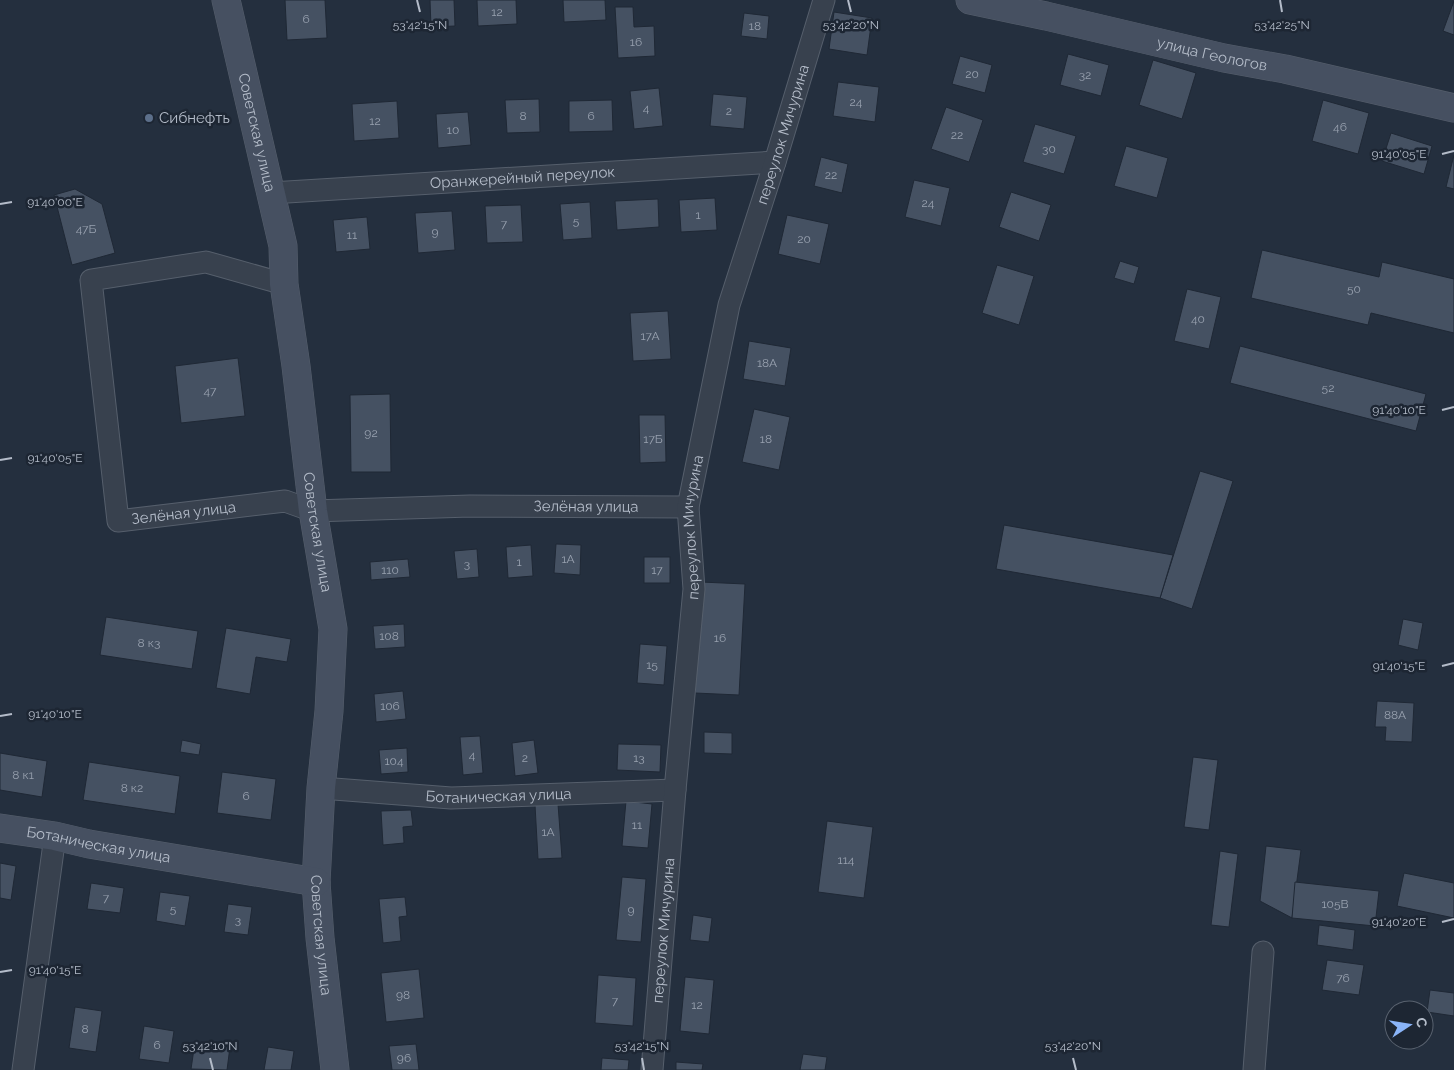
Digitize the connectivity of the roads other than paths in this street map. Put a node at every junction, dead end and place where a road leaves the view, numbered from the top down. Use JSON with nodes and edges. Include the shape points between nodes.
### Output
{"nodes":[{"id":1,"x":226,"y":0,"type":"edge"},
{"id":2,"x":824,"y":0,"type":"edge"},
{"id":3,"x":983,"y":2,"type":"edge"},
{"id":4,"x":1454,"y":108,"type":"edge"},
{"id":5,"x":775,"y":162,"type":"junction"},
{"id":6,"x":271,"y":193,"type":"junction"},
{"id":7,"x":284,"y":284,"type":"junction"},
{"id":8,"x":688,"y":507,"type":"junction"},
{"id":9,"x":313,"y":511,"type":"junction"},
{"id":10,"x":321,"y":788,"type":"junction"},
{"id":11,"x":675,"y":790,"type":"junction"},
{"id":12,"x":0,"y":828,"type":"edge"},
{"id":13,"x":55,"y":836,"type":"junction"},
{"id":14,"x":316,"y":882,"type":"junction"},
{"id":15,"x":1263,"y":952,"type":"dead end"},
{"id":16,"x":23,"y":1070,"type":"edge"},
{"id":17,"x":335,"y":1070,"type":"edge"},
{"id":18,"x":652,"y":1070,"type":"edge"},
{"id":19,"x":1254,"y":1070,"type":"edge"}],
"edges":[{"from":1,"to":6,"type":"street","name":"Советская улица"},
{"from":2,"to":5,"type":"street","name":"переулок Мичурина"},
{"from":3,"to":4,"type":"street","name":"улица Геологов"},
{"from":5,"to":6,"type":"street","name":"Оранжерейный переулок"},
{"from":5,"to":8,"type":"street","name":"переулок Мичурина","via":[[729,306]]},
{"from":6,"to":7,"type":"street","name":"Советская улица","via":[[283,246]]},
{"from":7,"to":9,"type":"street","name":"Советская улица"},
{"from":7,"to":9,"type":"street","name":"Зелёная улица","via":[[206,262],[90,280],[118,521],[285,501]]},
{"from":8,"to":9,"type":"street","name":"Зелёная улица","via":[[470,506]]},
{"from":8,"to":11,"type":"street","name":"переулок Мичурина","via":[[694,589]]},
{"from":9,"to":10,"type":"street","name":"Советская улица","via":[[333,629]]},
{"from":10,"to":11,"type":"street","name":"Ботаническая улица","via":[[451,798]]},
{"from":10,"to":14,"type":"street","name":"Советская улица"},
{"from":11,"to":18,"type":"street","name":"переулок Мичурина"},
{"from":12,"to":13,"type":"street","name":"Ботаническая улица"},
{"from":13,"to":14,"type":"street","name":"Ботаническая улица"},
{"from":13,"to":16,"type":"street"},
{"from":14,"to":17,"type":"street","name":"Советская улица"},
{"from":15,"to":19,"type":"street"}]}
